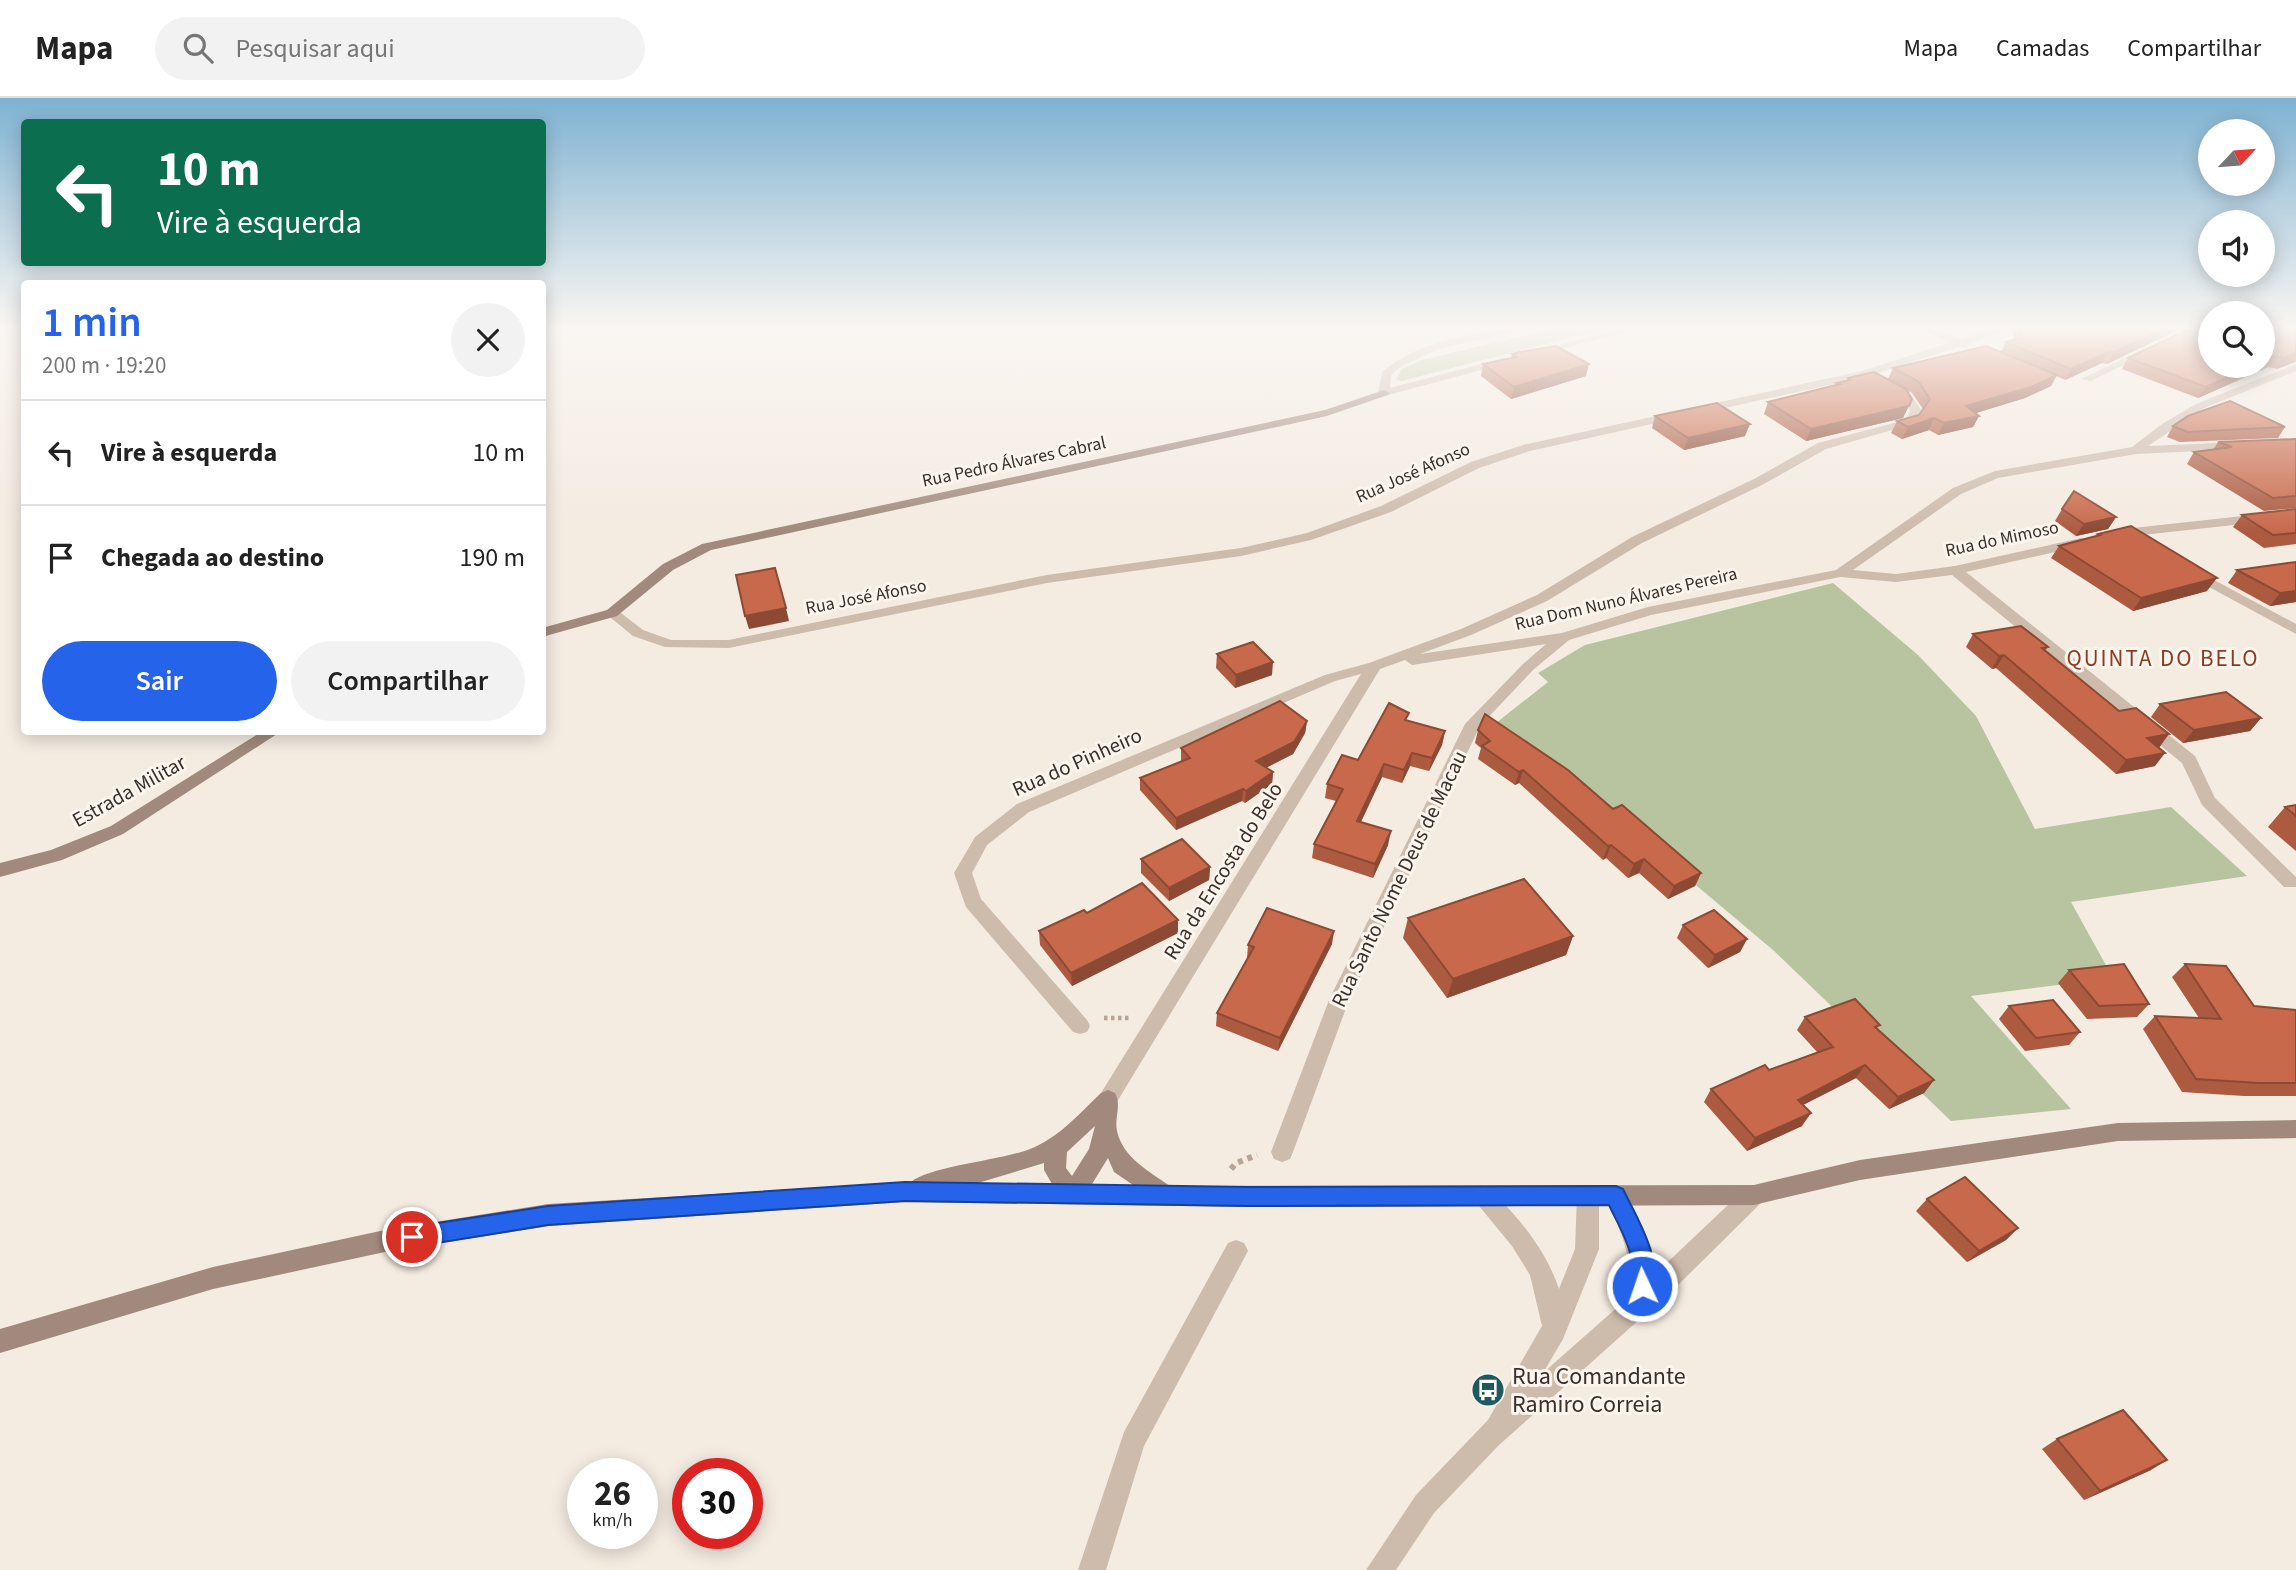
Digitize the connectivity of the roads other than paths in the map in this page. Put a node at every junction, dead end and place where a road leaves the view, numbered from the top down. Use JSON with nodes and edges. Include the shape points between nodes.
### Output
{"nodes":[{"id":1,"x":1380,"y":395,"type":"edge"},
{"id":2,"x":1770,"y":395,"type":"edge"},
{"id":3,"x":1903,"y":395,"type":"edge"},
{"id":4,"x":2232,"y":395,"type":"edge"},
{"id":5,"x":2247,"y":446,"type":"edge"},
{"id":6,"x":2136,"y":450,"type":"junction"},
{"id":7,"x":2296,"y":514,"type":"edge"},
{"id":8,"x":2125,"y":532,"type":"junction"},
{"id":9,"x":2148,"y":545,"type":"edge"},
{"id":10,"x":2183,"y":566,"type":"edge"},
{"id":11,"x":1955,"y":570,"type":"junction"},
{"id":12,"x":1840,"y":573,"type":"junction"},
{"id":13,"x":612,"y":613,"type":"junction"},
{"id":14,"x":2296,"y":630,"type":"edge"},
{"id":15,"x":546,"y":632,"type":"edge"},
{"id":16,"x":1564,"y":637,"type":"junction"},
{"id":17,"x":1374,"y":666,"type":"junction"},
{"id":18,"x":267,"y":735,"type":"edge"},
{"id":19,"x":0,"y":870,"type":"edge"},
{"id":20,"x":2290,"y":882,"type":"dead end"},
{"id":21,"x":1080,"y":1026,"type":"road end"},
{"id":22,"x":1108,"y":1099,"type":"junction"},
{"id":23,"x":2296,"y":1129,"type":"edge"},
{"id":24,"x":1107,"y":1133,"type":"junction"},
{"id":25,"x":1056,"y":1147,"type":"junction"},
{"id":26,"x":1282,"y":1153,"type":"dead end"},
{"id":27,"x":905,"y":1192,"type":"junction"},
{"id":28,"x":1071,"y":1194,"type":"junction"},
{"id":29,"x":1164,"y":1195,"type":"junction"},
{"id":30,"x":1481,"y":1195,"type":"junction"},
{"id":31,"x":1588,"y":1195,"type":"junction"},
{"id":32,"x":1616,"y":1195,"type":"junction"},
{"id":33,"x":1754,"y":1195,"type":"junction"},
{"id":34,"x":1236,"y":1251,"type":"dead end"},
{"id":35,"x":1641,"y":1303,"type":"junction"},
{"id":36,"x":1555,"y":1330,"type":"junction"},
{"id":37,"x":0,"y":1340,"type":"edge"},
{"id":38,"x":1489,"y":1437,"type":"junction"},
{"id":39,"x":1093,"y":1570,"type":"edge"},
{"id":40,"x":1380,"y":1570,"type":"edge"}],
"edges":[{"from":1,"to":13,"type":"street","name":"Rua Pedro Álvares Cabral","via":[[1327,413],[707,547],[668,567]]},
{"from":2,"to":13,"type":"street","name":"Rua José Afonso","via":[[1527,448],[1475,465],[1373,513],[1311,536],[1241,552],[1046,579],[729,644],[670,644],[638,633]]},
{"from":3,"to":17,"type":"street","via":[[1916,411],[1909,422],[1822,446],[1637,540],[1542,598]]},
{"from":4,"to":6,"type":"street","name":"Rua Dom Nuno Álvares Pereira","via":[[2199,407]]},
{"from":5,"to":6,"type":"street"},
{"from":6,"to":12,"type":"street","name":"Rua Dom Nuno Álvares Pereira","via":[[1995,475],[1958,491]]},
{"from":7,"to":8,"type":"street","name":"Rua do Mimoso"},
{"from":8,"to":9,"type":"street"},
{"from":8,"to":11,"type":"street","name":"Rua do Mimoso"},
{"from":10,"to":14,"type":"street"},
{"from":11,"to":12,"type":"street","name":"Rua do Mimoso","via":[[1896,578]]},
{"from":11,"to":20,"type":"street","via":[[2189,760],[2208,801]]},
{"from":12,"to":16,"type":"street","name":"Rua Dom Nuno Álvares Pereira","via":[[1648,611]]},
{"from":13,"to":15,"type":"street"},
{"from":16,"to":17,"type":"street","name":"Rua Dom Nuno Álvares Pereira"},
{"from":16,"to":26,"type":"street","name":"Rua Santo Nome Deus de Macau","via":[[1473,724],[1339,1000]]},
{"from":17,"to":21,"type":"street","name":"Rua do Pinheiro","via":[[1330,678],[1023,808],[981,841],[963,873],[973,902]]},
{"from":17,"to":22,"type":"street","name":"Rua da Encosta do Belo"},
{"from":18,"to":19,"type":"street","name":"Estrada Militar","via":[[117,830],[57,855]]},
{"from":22,"to":24,"type":"street"},
{"from":22,"to":25,"type":"street"},
{"from":23,"to":33,"type":"street","via":[[2118,1132],[1860,1170]]},
{"from":24,"to":28,"type":"street","via":[[1093,1167]]},
{"from":24,"to":29,"type":"street","via":[[1122,1165]]},
{"from":25,"to":27,"type":"street","via":[[1018,1163],[953,1176]]},
{"from":25,"to":28,"type":"street","via":[[1055,1170]]},
{"from":27,"to":28,"type":"street"},
{"from":27,"to":37,"type":"street","via":[[548,1215],[399,1239],[213,1278]]},
{"from":28,"to":29,"type":"street"},
{"from":29,"to":30,"type":"street"},
{"from":30,"to":31,"type":"street"},
{"from":30,"to":36,"type":"street","via":[[1520,1235],[1543,1277]]},
{"from":31,"to":32,"type":"street"},
{"from":31,"to":36,"type":"street","via":[[1587,1249]]},
{"from":32,"to":33,"type":"street"},
{"from":32,"to":35,"type":"street","via":[[1640,1249]]},
{"from":33,"to":35,"type":"street"},
{"from":34,"to":39,"type":"street","via":[[1133,1441]]},
{"from":35,"to":38,"type":"street"},
{"from":36,"to":38,"type":"street"},
{"from":38,"to":40,"type":"street","via":[[1425,1504]]}]}
